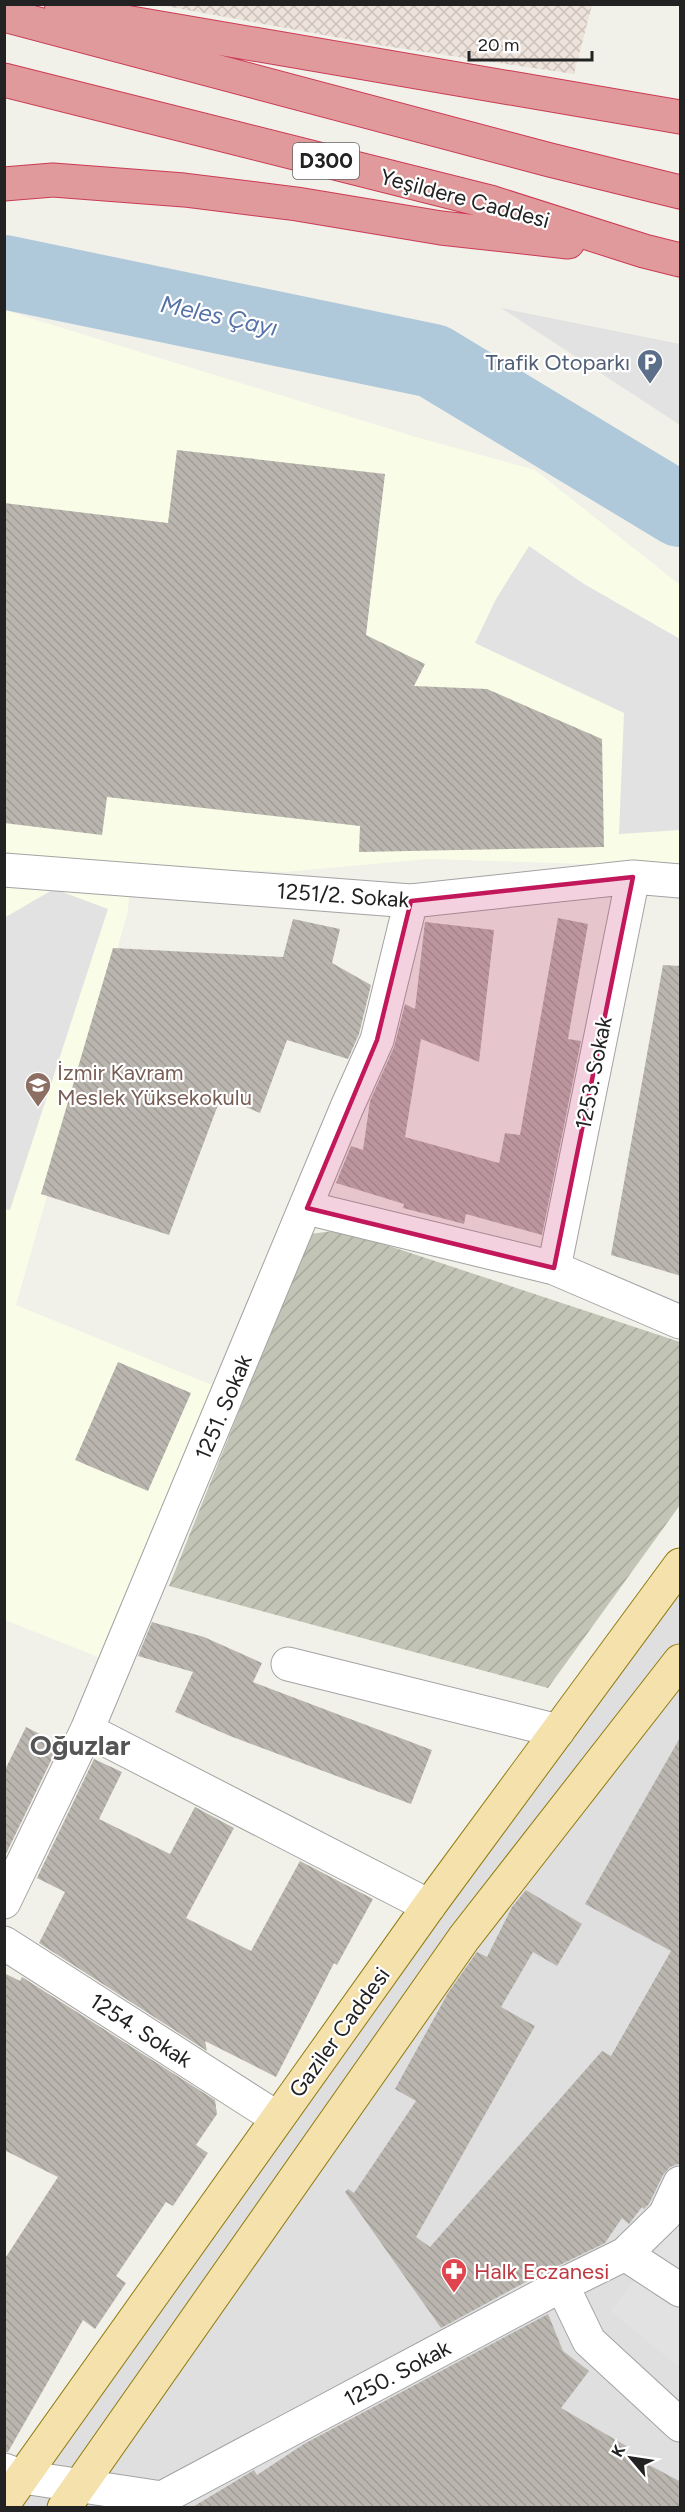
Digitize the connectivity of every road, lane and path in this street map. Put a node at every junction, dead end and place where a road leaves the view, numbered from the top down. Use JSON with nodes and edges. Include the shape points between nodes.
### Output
{"nodes":[{"id":1,"x":15,"y":4,"type":"edge"},
{"id":2,"x":4,"y":15,"type":"edge"},
{"id":3,"x":4,"y":80,"type":"edge"},
{"id":4,"x":681,"y":117,"type":"edge"},
{"id":5,"x":4,"y":184,"type":"edge"},
{"id":6,"x":681,"y":192,"type":"edge"},
{"id":7,"x":644,"y":251,"type":"junction"},
{"id":8,"x":681,"y":260,"type":"edge"},
{"id":9,"x":4,"y":870,"type":"edge"},
{"id":10,"x":633,"y":877,"type":"junction"},
{"id":11,"x":681,"y":881,"type":"edge"},
{"id":12,"x":411,"y":901,"type":"junction"},
{"id":13,"x":307,"y":1208,"type":"junction"},
{"id":14,"x":554,"y":1268,"type":"junction"},
{"id":15,"x":681,"y":1322,"type":"edge"},
{"id":16,"x":681,"y":1565,"type":"edge"},
{"id":17,"x":681,"y":1661,"type":"edge"},
{"id":18,"x":288,"y":1664,"type":"dead end"},
{"id":19,"x":87,"y":1730,"type":"junction"},
{"id":20,"x":558,"y":1731,"type":"junction"},
{"id":21,"x":4,"y":1902,"type":"edge"},
{"id":22,"x":429,"y":1906,"type":"junction"},
{"id":23,"x":4,"y":1943,"type":"edge"},
{"id":24,"x":277,"y":2118,"type":"junction"},
{"id":25,"x":681,"y":2183,"type":"edge"},
{"id":26,"x":625,"y":2254,"type":"junction"},
{"id":27,"x":561,"y":2285,"type":"junction"},
{"id":28,"x":681,"y":2290,"type":"edge"},
{"id":29,"x":681,"y":2425,"type":"edge"},
{"id":30,"x":14,"y":2473,"type":"edge"},
{"id":31,"x":73,"y":2496,"type":"edge"},
{"id":32,"x":4,"y":2503,"type":"edge"}],
"edges":[{"from":1,"to":4,"type":"highway"},
{"from":2,"to":6,"type":"highway"},
{"from":3,"to":7,"type":"highway","name":"Yeşildere Caddesi","number":"D300","via":[[490,202]]},
{"from":5,"to":7,"type":"highway","via":[[53,180],[184,190],[441,228]]},
{"from":7,"to":8,"type":"highway","name":"Yeşildere Caddesi"},
{"from":9,"to":12,"type":"street","name":"1251/2. Sokak"},
{"from":10,"to":11,"type":"street","name":"1251/2. Sokak"},
{"from":10,"to":12,"type":"street","name":"1251/2. Sokak"},
{"from":10,"to":14,"type":"street","name":"1253. Sokak"},
{"from":12,"to":13,"type":"street","name":"1251. Sokak","via":[[377,1040]]},
{"from":13,"to":14,"type":"street"},
{"from":13,"to":19,"type":"street","name":"1251. Sokak"},
{"from":14,"to":15,"type":"street"},
{"from":16,"to":20,"type":"main road","name":"Gaziler Caddesi"},
{"from":17,"to":31,"type":"main road","via":[[464,1938]]},
{"from":18,"to":20,"type":"street"},
{"from":19,"to":21,"type":"street","name":"1251. Sokak"},
{"from":19,"to":22,"type":"street"},
{"from":20,"to":22,"type":"main road","name":"Gaziler Caddesi"},
{"from":22,"to":24,"type":"main road","name":"Gaziler Caddesi"},
{"from":23,"to":24,"type":"street","name":"1254. Sokak"},
{"from":24,"to":30,"type":"main road","name":"Gaziler Caddesi"},
{"from":25,"to":26,"type":"street","name":"1250. Sokak","via":[[665,2215]]},
{"from":26,"to":27,"type":"street","name":"1250. Sokak"},
{"from":26,"to":28,"type":"street"},
{"from":27,"to":29,"type":"street","via":[[589,2341]]},
{"from":27,"to":31,"type":"street","name":"1250. Sokak","via":[[162,2498]]},
{"from":30,"to":31,"type":"street","name":"1250. Sokak"},
{"from":30,"to":32,"type":"main road","name":"Gaziler Caddesi"}]}
